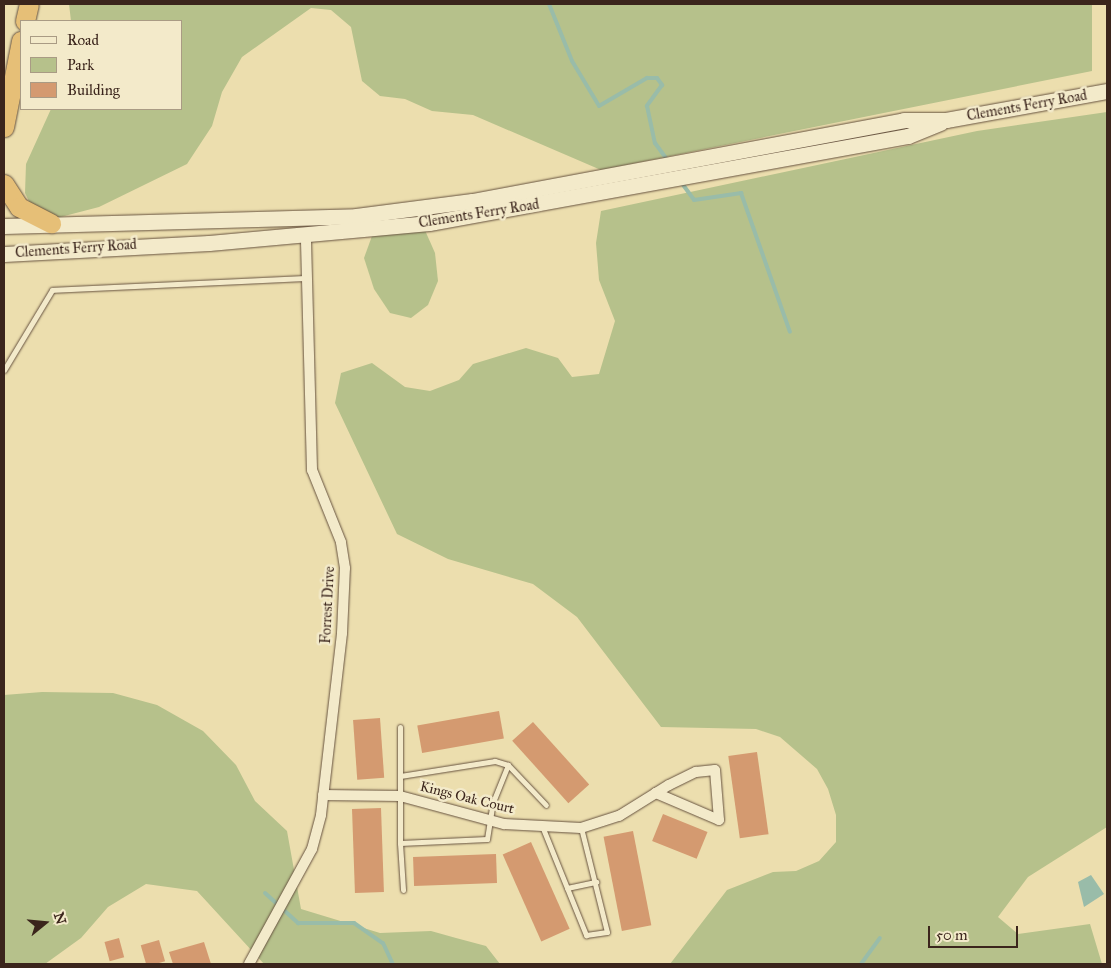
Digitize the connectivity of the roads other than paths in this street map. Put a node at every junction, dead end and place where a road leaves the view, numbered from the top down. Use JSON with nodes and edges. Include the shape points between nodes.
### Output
{"nodes":[{"id":1,"x":20,"y":46,"type":"edge"},
{"id":2,"x":1107,"y":91,"type":"edge"},
{"id":3,"x":4,"y":127,"type":"edge"},
{"id":4,"x":648,"y":176,"type":"junction"},
{"id":5,"x":4,"y":184,"type":"edge"},
{"id":6,"x":51,"y":223,"type":"junction"},
{"id":7,"x":4,"y":226,"type":"edge"},
{"id":8,"x":306,"y":234,"type":"junction"},
{"id":9,"x":4,"y":254,"type":"edge"},
{"id":10,"x":309,"y":278,"type":"junction"},
{"id":11,"x":4,"y":370,"type":"edge"},
{"id":12,"x":400,"y":726,"type":"dead end"},
{"id":13,"x":508,"y":765,"type":"junction"},
{"id":14,"x":400,"y":776,"type":"junction"},
{"id":15,"x":656,"y":793,"type":"junction"},
{"id":16,"x":323,"y":795,"type":"junction"},
{"id":17,"x":400,"y":796,"type":"junction"},
{"id":18,"x":546,"y":805,"type":"dead end"},
{"id":19,"x":490,"y":820,"type":"junction"},
{"id":20,"x":542,"y":826,"type":"junction"},
{"id":21,"x":581,"y":828,"type":"junction"},
{"id":22,"x":400,"y":842,"type":"junction"},
{"id":23,"x":596,"y":882,"type":"junction"},
{"id":24,"x":567,"y":888,"type":"junction"},
{"id":25,"x":403,"y":890,"type":"dead end"},
{"id":26,"x":250,"y":963,"type":"edge"}],
"edges":[{"from":1,"to":3,"type":"highway"},
{"from":2,"to":4,"type":"main road","name":"Clements Ferry Road","via":[[946,120],[908,136]]},
{"from":4,"to":6,"type":"main road","name":"Clements Ferry Road","via":[[356,216]]},
{"from":4,"to":8,"type":"main road","name":"Clements Ferry Road","via":[[430,222]]},
{"from":5,"to":6,"type":"highway","via":[[19,207]]},
{"from":6,"to":7,"type":"main road","name":"Clements Ferry Road"},
{"from":8,"to":9,"type":"main road","name":"Clements Ferry Road"},
{"from":8,"to":10,"type":"street","name":"Forrest Drive"},
{"from":10,"to":11,"type":"lane","via":[[52,290]]},
{"from":10,"to":16,"type":"street","name":"Forrest Drive","via":[[312,470],[341,542],[345,568]]},
{"from":12,"to":14,"type":"lane"},
{"from":13,"to":14,"type":"lane","via":[[495,760]]},
{"from":13,"to":18,"type":"lane"},
{"from":13,"to":19,"type":"lane"},
{"from":14,"to":17,"type":"lane"},
{"from":15,"to":15,"type":"street","name":"Kings Oak Court","via":[[696,772],[715,770],[719,820]]},
{"from":15,"to":21,"type":"street","name":"Kings Oak Court","via":[[619,816]]},
{"from":16,"to":17,"type":"street","name":"Kings Oak Court"},
{"from":16,"to":26,"type":"street","name":"Forrest Drive","via":[[309,860]]},
{"from":17,"to":19,"type":"street","name":"Kings Oak Court"},
{"from":17,"to":22,"type":"lane"},
{"from":19,"to":20,"type":"street","name":"Kings Oak Court"},
{"from":19,"to":22,"type":"lane","via":[[487,839]]},
{"from":20,"to":21,"type":"street","name":"Kings Oak Court"},
{"from":20,"to":24,"type":"lane"},
{"from":21,"to":23,"type":"lane"},
{"from":22,"to":25,"type":"lane"},
{"from":23,"to":24,"type":"lane"},
{"from":23,"to":24,"type":"lane","via":[[607,932],[586,935]]}]}
